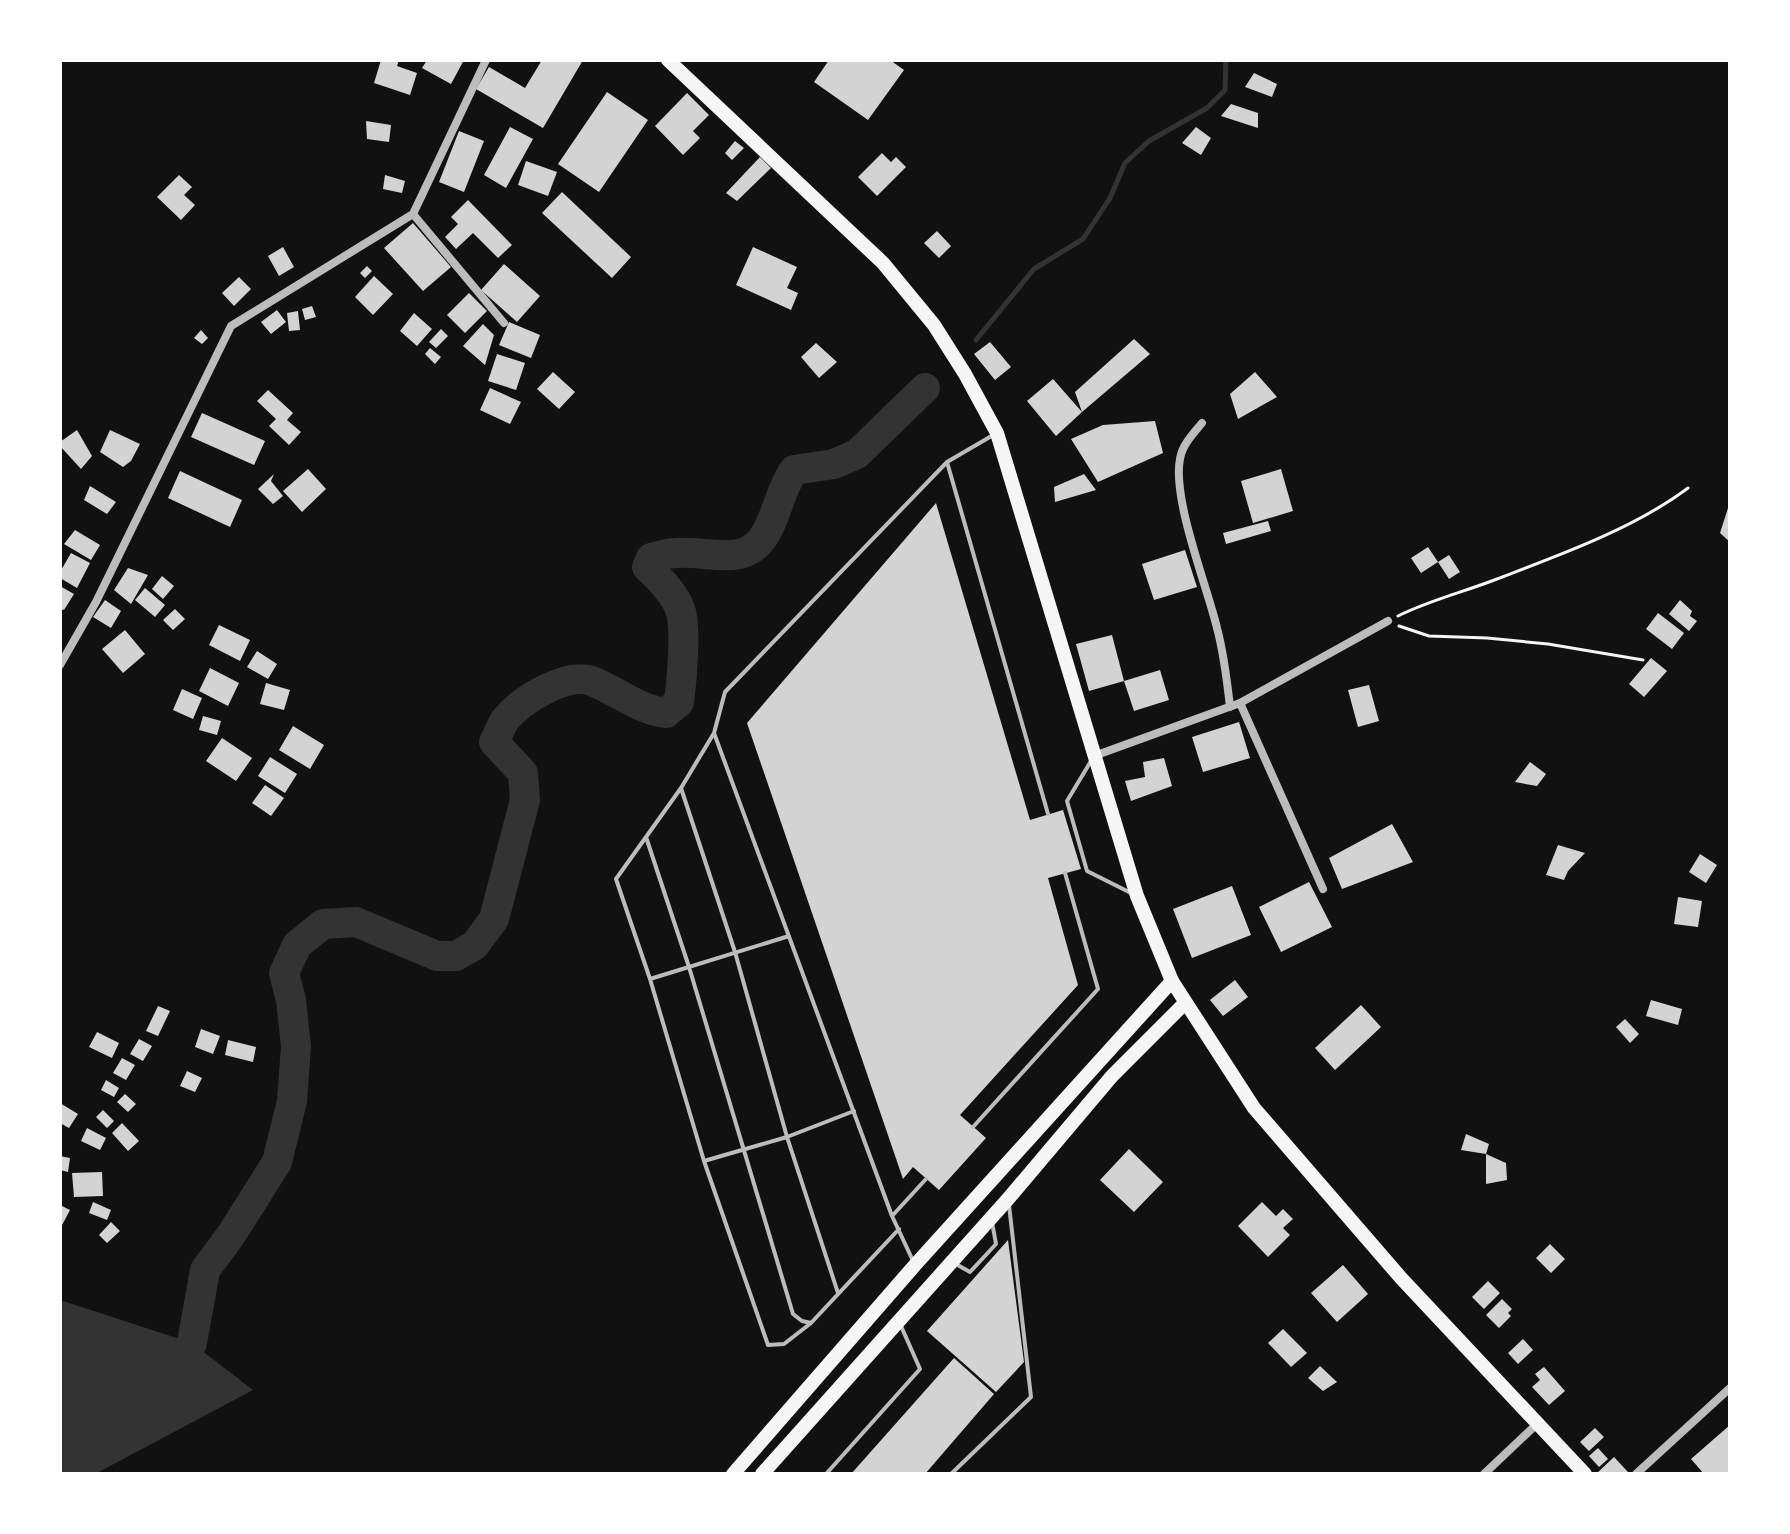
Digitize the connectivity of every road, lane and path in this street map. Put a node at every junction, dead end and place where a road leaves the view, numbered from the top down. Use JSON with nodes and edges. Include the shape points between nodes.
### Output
{"nodes":[{"id":1,"x":486,"y":60,"type":"edge"},
{"id":2,"x":668,"y":60,"type":"edge"},
{"id":3,"x":413,"y":214,"type":"junction"},
{"id":4,"x":504,"y":323,"type":"dead end"},
{"id":5,"x":1202,"y":423,"type":"dead end"},
{"id":6,"x":997,"y":433,"type":"junction"},
{"id":7,"x":947,"y":462,"type":"junction"},
{"id":8,"x":1688,"y":488,"type":"dead end"},
{"id":9,"x":1388,"y":621,"type":"junction"},
{"id":10,"x":1643,"y":660,"type":"dead end"},
{"id":11,"x":60,"y":665,"type":"edge"},
{"id":12,"x":1240,"y":703,"type":"junction"},
{"id":13,"x":1230,"y":707,"type":"junction"},
{"id":14,"x":714,"y":733,"type":"junction"},
{"id":15,"x":1094,"y":756,"type":"junction"},
{"id":16,"x":681,"y":788,"type":"junction"},
{"id":17,"x":1048,"y":814,"type":"dead end"},
{"id":18,"x":646,"y":837,"type":"junction"},
{"id":19,"x":1065,"y":873,"type":"dead end"},
{"id":20,"x":1323,"y":889,"type":"dead end"},
{"id":21,"x":1137,"y":896,"type":"junction"},
{"id":22,"x":789,"y":936,"type":"junction"},
{"id":23,"x":735,"y":952,"type":"junction"},
{"id":24,"x":689,"y":967,"type":"junction"},
{"id":25,"x":650,"y":979,"type":"junction"},
{"id":26,"x":1172,"y":981,"type":"junction"},
{"id":27,"x":1185,"y":1003,"type":"junction"},
{"id":28,"x":854,"y":1111,"type":"junction"},
{"id":29,"x":973,"y":1127,"type":"dead end"},
{"id":30,"x":787,"y":1137,"type":"junction"},
{"id":31,"x":744,"y":1148,"type":"junction"},
{"id":32,"x":704,"y":1161,"type":"junction"},
{"id":33,"x":926,"y":1179,"type":"dead end"},
{"id":34,"x":1008,"y":1199,"type":"junction"},
{"id":35,"x":892,"y":1216,"type":"junction"},
{"id":36,"x":991,"y":1217,"type":"junction"},
{"id":37,"x":899,"y":1229,"type":"junction"},
{"id":38,"x":952,"y":1261,"type":"junction"},
{"id":39,"x":915,"y":1265,"type":"junction"},
{"id":40,"x":838,"y":1293,"type":"junction"},
{"id":41,"x":899,"y":1320,"type":"junction"},
{"id":42,"x":811,"y":1323,"type":"junction"},
{"id":43,"x":1730,"y":1388,"type":"edge"},
{"id":44,"x":1538,"y":1423,"type":"junction"},
{"id":45,"x":733,"y":1474,"type":"edge"},
{"id":46,"x":762,"y":1474,"type":"edge"},
{"id":47,"x":826,"y":1474,"type":"edge"},
{"id":48,"x":951,"y":1474,"type":"edge"},
{"id":49,"x":1484,"y":1474,"type":"edge"},
{"id":50,"x":1585,"y":1474,"type":"edge"},
{"id":51,"x":1636,"y":1474,"type":"edge"}],
"edges":[{"from":1,"to":3,"type":"street"},
{"from":2,"to":6,"type":"main road","via":[[883,263],[934,325]]},
{"from":3,"to":4,"type":"street"},
{"from":3,"to":11,"type":"street","via":[[231,326]]},
{"from":5,"to":13,"type":"street","via":[[1186,443],[1179,472],[1217,627]]},
{"from":6,"to":7,"type":"lane"},
{"from":6,"to":15,"type":"main road"},
{"from":7,"to":14,"type":"lane","via":[[725,692]]},
{"from":7,"to":17,"type":"lane"},
{"from":8,"to":9,"type":"path","via":[[1666,505],[1601,536]]},
{"from":9,"to":10,"type":"path","via":[[1429,636],[1548,644]]},
{"from":9,"to":12,"type":"street"},
{"from":12,"to":13,"type":"street"},
{"from":12,"to":20,"type":"street"},
{"from":13,"to":15,"type":"street"},
{"from":14,"to":16,"type":"lane"},
{"from":14,"to":22,"type":"lane"},
{"from":15,"to":21,"type":"main road"},
{"from":15,"to":21,"type":"lane","via":[[1067,801],[1087,871]]},
{"from":16,"to":18,"type":"lane"},
{"from":16,"to":23,"type":"lane"},
{"from":18,"to":24,"type":"lane"},
{"from":18,"to":25,"type":"lane","via":[[616,879]]},
{"from":19,"to":29,"type":"lane","via":[[1098,989]]},
{"from":21,"to":26,"type":"main road"},
{"from":22,"to":23,"type":"lane"},
{"from":22,"to":28,"type":"lane"},
{"from":23,"to":24,"type":"lane"},
{"from":23,"to":30,"type":"lane"},
{"from":24,"to":25,"type":"lane"},
{"from":24,"to":31,"type":"lane"},
{"from":25,"to":32,"type":"lane"},
{"from":26,"to":27,"type":"main road"},
{"from":26,"to":39,"type":"main road"},
{"from":27,"to":34,"type":"main road","via":[[1112,1076]]},
{"from":27,"to":44,"type":"main road","via":[[1254,1108],[1401,1278]]},
{"from":28,"to":30,"type":"lane"},
{"from":28,"to":35,"type":"lane"},
{"from":30,"to":31,"type":"lane"},
{"from":30,"to":40,"type":"lane"},
{"from":31,"to":32,"type":"lane"},
{"from":31,"to":42,"type":"lane","via":[[793,1314]]},
{"from":32,"to":42,"type":"lane","via":[[768,1345],[784,1344]]},
{"from":33,"to":35,"type":"lane"},
{"from":34,"to":36,"type":"main road"},
{"from":34,"to":48,"type":"lane","via":[[1031,1397]]},
{"from":35,"to":37,"type":"lane"},
{"from":36,"to":38,"type":"main road"},
{"from":36,"to":38,"type":"lane","via":[[996,1244],[970,1272]]},
{"from":37,"to":39,"type":"lane"},
{"from":37,"to":40,"type":"lane"},
{"from":38,"to":41,"type":"main road"},
{"from":39,"to":45,"type":"main road"},
{"from":40,"to":42,"type":"lane"},
{"from":41,"to":46,"type":"main road"},
{"from":41,"to":47,"type":"lane","via":[[920,1369]]},
{"from":43,"to":51,"type":"street"},
{"from":44,"to":49,"type":"street"},
{"from":44,"to":50,"type":"main road"}]}
